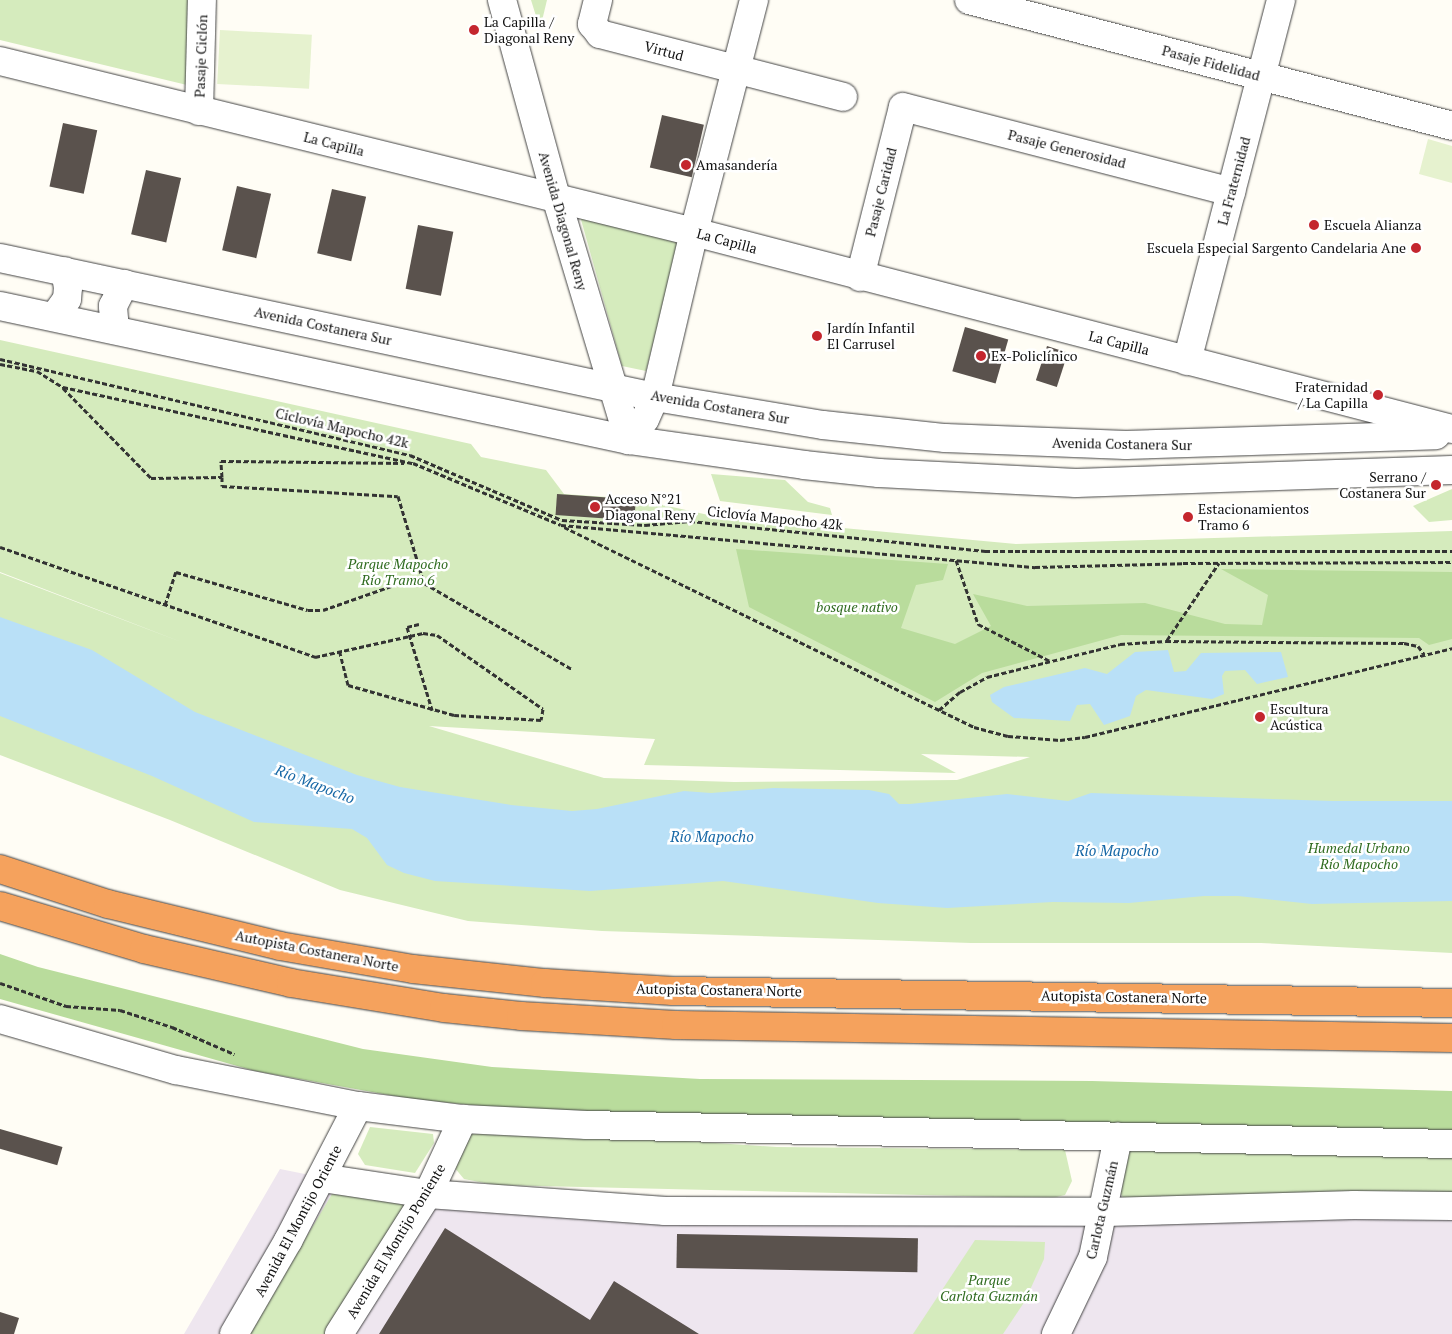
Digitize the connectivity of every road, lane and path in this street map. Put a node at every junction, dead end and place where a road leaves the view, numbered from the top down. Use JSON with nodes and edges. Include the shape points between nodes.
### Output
{"nodes":[{"id":1,"x":202,"y":0,"type":"edge"},
{"id":2,"x":502,"y":0,"type":"edge"},
{"id":3,"x":598,"y":0,"type":"edge"},
{"id":4,"x":754,"y":0,"type":"edge"},
{"id":5,"x":969,"y":0,"type":"edge"},
{"id":6,"x":1281,"y":0,"type":"edge"},
{"id":7,"x":0,"y":61,"type":"edge"},
{"id":8,"x":736,"y":70,"type":"junction"},
{"id":9,"x":1261,"y":76,"type":"junction"},
{"id":10,"x":843,"y":98,"type":"dead end"},
{"id":11,"x":903,"y":107,"type":"joint"},
{"id":12,"x":199,"y":111,"type":"junction"},
{"id":13,"x":1452,"y":126,"type":"edge"},
{"id":14,"x":1231,"y":192,"type":"junction"},
{"id":15,"x":556,"y":198,"type":"junction"},
{"id":16,"x":694,"y":232,"type":"junction"},
{"id":17,"x":0,"y":258,"type":"edge"},
{"id":18,"x":65,"y":271,"type":"junction"},
{"id":19,"x":860,"y":277,"type":"junction"},
{"id":20,"x":124,"y":284,"type":"junction"},
{"id":21,"x":0,"y":306,"type":"edge"},
{"id":22,"x":54,"y":317,"type":"junction"},
{"id":23,"x":115,"y":330,"type":"junction"},
{"id":24,"x":0,"y":359,"type":"edge"},
{"id":25,"x":1187,"y":361,"type":"junction"},
{"id":26,"x":0,"y":364,"type":"edge"},
{"id":27,"x":611,"y":386,"type":"junction"},
{"id":28,"x":63,"y":388,"type":"junction"},
{"id":29,"x":655,"y":397,"type":"junction"},
{"id":30,"x":1452,"y":429,"type":"edge"},
{"id":31,"x":1452,"y":435,"type":"edge"},
{"id":32,"x":629,"y":440,"type":"junction"},
{"id":33,"x":413,"y":463,"type":"junction"},
{"id":34,"x":1452,"y":470,"type":"edge"},
{"id":35,"x":222,"y":477,"type":"junction"},
{"id":36,"x":561,"y":526,"type":"junction"},
{"id":37,"x":0,"y":547,"type":"edge"},
{"id":38,"x":1452,"y":551,"type":"edge"},
{"id":39,"x":956,"y":560,"type":"junction"},
{"id":40,"x":1452,"y":562,"type":"edge"},
{"id":41,"x":1219,"y":563,"type":"junction"},
{"id":42,"x":424,"y":583,"type":"junction"},
{"id":43,"x":165,"y":605,"type":"junction"},
{"id":44,"x":419,"y":624,"type":"dead end"},
{"id":45,"x":410,"y":636,"type":"junction"},
{"id":46,"x":1166,"y":641,"type":"junction"},
{"id":47,"x":1452,"y":648,"type":"edge"},
{"id":48,"x":340,"y":652,"type":"junction"},
{"id":49,"x":1424,"y":654,"type":"junction"},
{"id":50,"x":1050,"y":661,"type":"junction"},
{"id":51,"x":572,"y":669,"type":"dead end"},
{"id":52,"x":432,"y":710,"type":"junction"},
{"id":53,"x":939,"y":710,"type":"junction"},
{"id":54,"x":0,"y":869,"type":"edge"},
{"id":55,"x":0,"y":906,"type":"edge"},
{"id":56,"x":0,"y":983,"type":"edge"},
{"id":57,"x":1452,"y":1003,"type":"edge"},
{"id":58,"x":0,"y":1019,"type":"edge"},
{"id":59,"x":1452,"y":1038,"type":"edge"},
{"id":60,"x":234,"y":1054,"type":"dead end"},
{"id":61,"x":358,"y":1106,"type":"junction"},
{"id":62,"x":463,"y":1119,"type":"junction"},
{"id":63,"x":1118,"y":1137,"type":"junction"},
{"id":64,"x":1452,"y":1144,"type":"edge"},
{"id":65,"x":322,"y":1178,"type":"junction"},
{"id":66,"x":428,"y":1194,"type":"junction"},
{"id":67,"x":1452,"y":1206,"type":"edge"},
{"id":68,"x":1105,"y":1212,"type":"junction"},
{"id":69,"x":234,"y":1334,"type":"edge"},
{"id":70,"x":339,"y":1334,"type":"edge"},
{"id":71,"x":1056,"y":1334,"type":"edge"}],
"edges":[{"from":1,"to":12,"type":"street","name":"Pasaje Ciclón"},
{"from":2,"to":15,"type":"street","name":"Avenida Diagonal Reny"},
{"from":3,"to":8,"type":"street","name":"Virtud","via":[[593,29],[600,34]]},
{"from":4,"to":8,"type":"street"},
{"from":5,"to":9,"type":"street","name":"Pasaje Fidelidad"},
{"from":6,"to":9,"type":"street","name":"La Fraternidad"},
{"from":7,"to":12,"type":"street","name":"La Capilla"},
{"from":8,"to":10,"type":"street"},
{"from":8,"to":16,"type":"street"},
{"from":9,"to":13,"type":"street","name":"Pasaje Fidelidad"},
{"from":9,"to":14,"type":"street","name":"La Fraternidad"},
{"from":11,"to":14,"type":"street","name":"Pasaje Generosidad"},
{"from":11,"to":19,"type":"street","name":"Pasaje Caridad"},
{"from":12,"to":15,"type":"street","name":"La Capilla"},
{"from":14,"to":25,"type":"street","name":"La Fraternidad"},
{"from":15,"to":16,"type":"street","name":"La Capilla"},
{"from":15,"to":27,"type":"street","name":"Avenida Diagonal Reny"},
{"from":16,"to":19,"type":"street","name":"La Capilla"},
{"from":16,"to":29,"type":"street"},
{"from":17,"to":18,"type":"street","name":"Avenida Costanera Sur"},
{"from":18,"to":20,"type":"street","name":"Avenida Costanera Sur"},
{"from":18,"to":22,"type":"street","via":[[67,299]]},
{"from":19,"to":25,"type":"street","name":"La Capilla"},
{"from":20,"to":23,"type":"street","via":[[113,306]]},
{"from":20,"to":27,"type":"street","name":"Avenida Costanera Sur"},
{"from":21,"to":22,"type":"street"},
{"from":22,"to":23,"type":"street"},
{"from":23,"to":32,"type":"street"},
{"from":24,"to":38,"type":"path","name":"Ciclovía Mapocho 42k","via":[[410,455],[562,520],[645,525],[690,521],[986,551]]},
{"from":25,"to":30,"type":"street","name":"La Capilla"},
{"from":26,"to":28,"type":"path","via":[[37,371]]},
{"from":27,"to":29,"type":"street","name":"Avenida Costanera Sur"},
{"from":27,"to":32,"type":"street","name":"Avenida Diagonal Reny"},
{"from":28,"to":33,"type":"path"},
{"from":28,"to":35,"type":"path","via":[[151,478]]},
{"from":29,"to":31,"type":"street","name":"Avenida Costanera Sur","via":[[823,425],[1017,442],[1187,445]]},
{"from":29,"to":32,"type":"street","via":[[645,419]]},
{"from":32,"to":34,"type":"street","via":[[737,457],[869,472],[1076,483]]},
{"from":33,"to":35,"type":"path","via":[[221,461]]},
{"from":33,"to":36,"type":"path"},
{"from":35,"to":42,"type":"path","via":[[222,486],[398,496]]},
{"from":36,"to":39,"type":"path"},
{"from":36,"to":53,"type":"path"},
{"from":37,"to":43,"type":"path"},
{"from":39,"to":41,"type":"path","via":[[1035,567]]},
{"from":39,"to":50,"type":"path","via":[[978,624]]},
{"from":40,"to":41,"type":"path"},
{"from":41,"to":46,"type":"path"},
{"from":42,"to":43,"type":"path","via":[[403,582],[323,610],[308,610],[176,572]]},
{"from":42,"to":51,"type":"path"},
{"from":43,"to":48,"type":"path","via":[[315,658]]},
{"from":44,"to":45,"type":"path","via":[[407,627]]},
{"from":45,"to":48,"type":"path"},
{"from":45,"to":52,"type":"path"},
{"from":45,"to":52,"type":"path","via":[[423,633],[436,636],[543,709],[540,720],[454,715]]},
{"from":46,"to":49,"type":"path","via":[[1404,643],[1418,646]]},
{"from":46,"to":50,"type":"path","via":[[1120,644]]},
{"from":47,"to":49,"type":"path"},
{"from":48,"to":52,"type":"path","via":[[348,685]]},
{"from":49,"to":53,"type":"path","via":[[1060,740],[991,732]]},
{"from":50,"to":53,"type":"path","via":[[987,677],[960,692]]},
{"from":54,"to":57,"type":"highway","name":"Autopista Costanera Norte","via":[[108,904],[280,946],[413,969],[545,983],[673,990]]},
{"from":55,"to":59,"type":"highway","via":[[144,950],[282,982],[425,1005],[521,1016],[686,1025]]},
{"from":56,"to":60,"type":"path","via":[[66,1006],[120,1010],[172,1027]]},
{"from":58,"to":61,"type":"street","via":[[176,1070]]},
{"from":61,"to":62,"type":"street"},
{"from":61,"to":65,"type":"street","name":"Avenida El Montijo Oriente"},
{"from":62,"to":63,"type":"street","via":[[587,1126]]},
{"from":62,"to":66,"type":"street","name":"Avenida El Montijo Poniente"},
{"from":63,"to":64,"type":"street"},
{"from":63,"to":68,"type":"street","name":"Carlota Guzmán"},
{"from":65,"to":66,"type":"street"},
{"from":65,"to":69,"type":"street","name":"Avenida El Montijo Oriente"},
{"from":66,"to":68,"type":"street","via":[[665,1211]]},
{"from":66,"to":70,"type":"street","name":"Avenida El Montijo Poniente"},
{"from":67,"to":68,"type":"street","via":[[1344,1205]]},
{"from":68,"to":71,"type":"street","name":"Carlota Guzmán","via":[[1094,1258]]}]}
